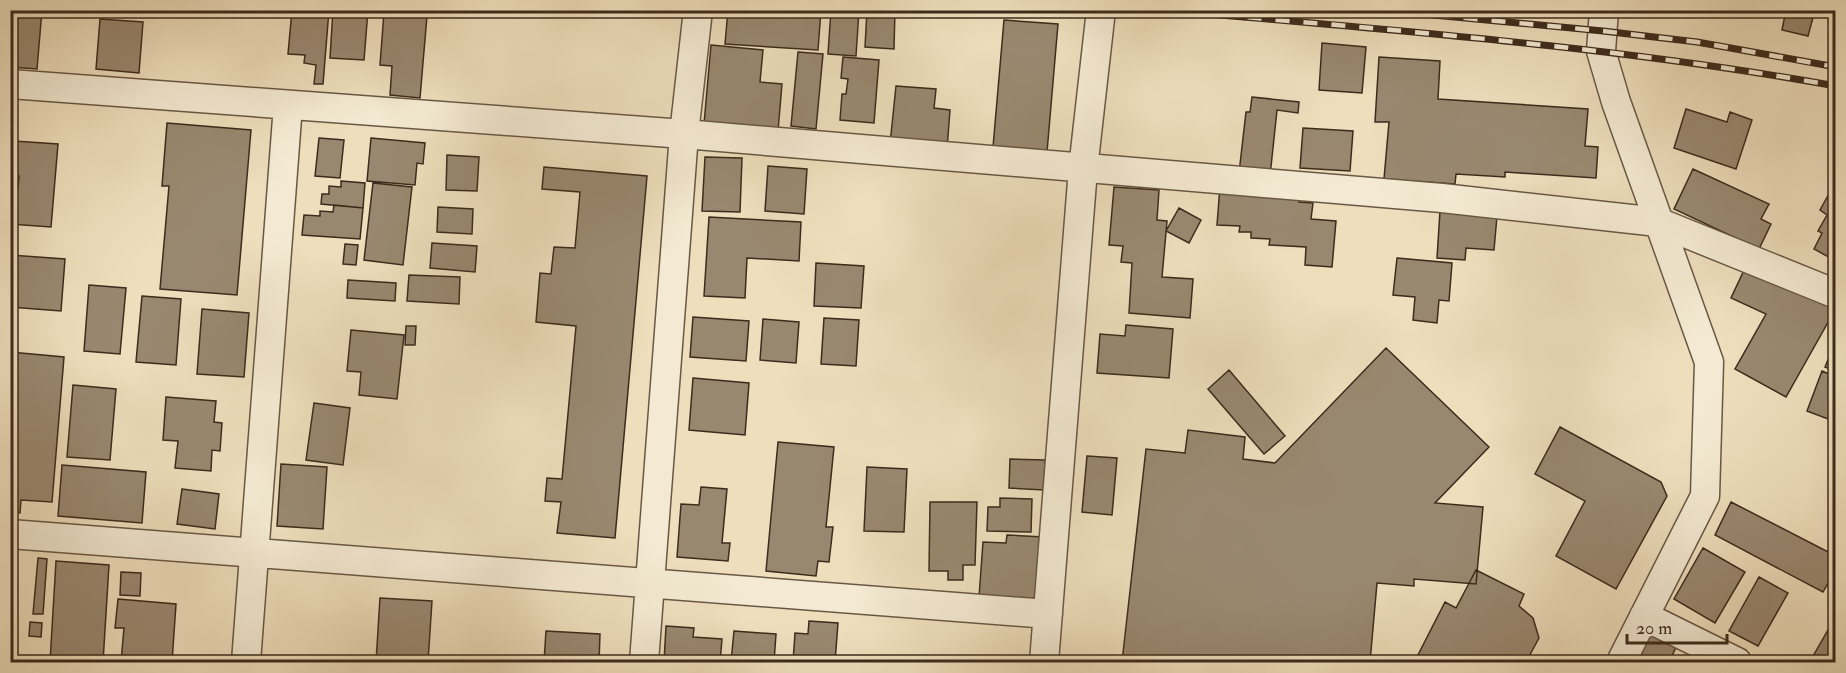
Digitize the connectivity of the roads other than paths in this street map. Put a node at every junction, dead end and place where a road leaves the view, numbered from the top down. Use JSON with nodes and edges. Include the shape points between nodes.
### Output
{"nodes":[{"id":1,"x":698,"y":10,"type":"edge"},
{"id":2,"x":1101,"y":10,"type":"edge"},
{"id":3,"x":1604,"y":10,"type":"edge"},
{"id":4,"x":10,"y":84,"type":"edge"},
{"id":5,"x":288,"y":105,"type":"junction"},
{"id":6,"x":684,"y":134,"type":"junction"},
{"id":7,"x":1083,"y":169,"type":"junction"},
{"id":8,"x":1658,"y":222,"type":"junction"},
{"id":9,"x":1836,"y":294,"type":"edge"},
{"id":10,"x":10,"y":534,"type":"edge"},
{"id":11,"x":254,"y":554,"type":"junction"},
{"id":12,"x":650,"y":585,"type":"junction"},
{"id":13,"x":1048,"y":614,"type":"junction"},
{"id":14,"x":1644,"y":616,"type":"junction"},
{"id":15,"x":246,"y":663,"type":"edge"},
{"id":16,"x":644,"y":663,"type":"edge"},
{"id":17,"x":1044,"y":663,"type":"edge"},
{"id":18,"x":1621,"y":663,"type":"edge"},
{"id":19,"x":1737,"y":663,"type":"edge"}],
"edges":[{"from":1,"to":6,"type":"street"},
{"from":2,"to":7,"type":"street"},
{"from":3,"to":8,"type":"street","via":[[1601,51]]},
{"from":4,"to":5,"type":"street"},
{"from":5,"to":6,"type":"street"},
{"from":5,"to":11,"type":"street"},
{"from":6,"to":7,"type":"street"},
{"from":6,"to":12,"type":"street"},
{"from":7,"to":8,"type":"street","via":[[1442,198]]},
{"from":7,"to":13,"type":"street"},
{"from":8,"to":9,"type":"street"},
{"from":8,"to":14,"type":"street","via":[[1709,362],[1706,496]]},
{"from":10,"to":11,"type":"street"},
{"from":11,"to":12,"type":"street"},
{"from":11,"to":15,"type":"street"},
{"from":12,"to":13,"type":"street"},
{"from":12,"to":16,"type":"street"},
{"from":13,"to":17,"type":"street"},
{"from":14,"to":18,"type":"street"},
{"from":14,"to":19,"type":"street"}]}
